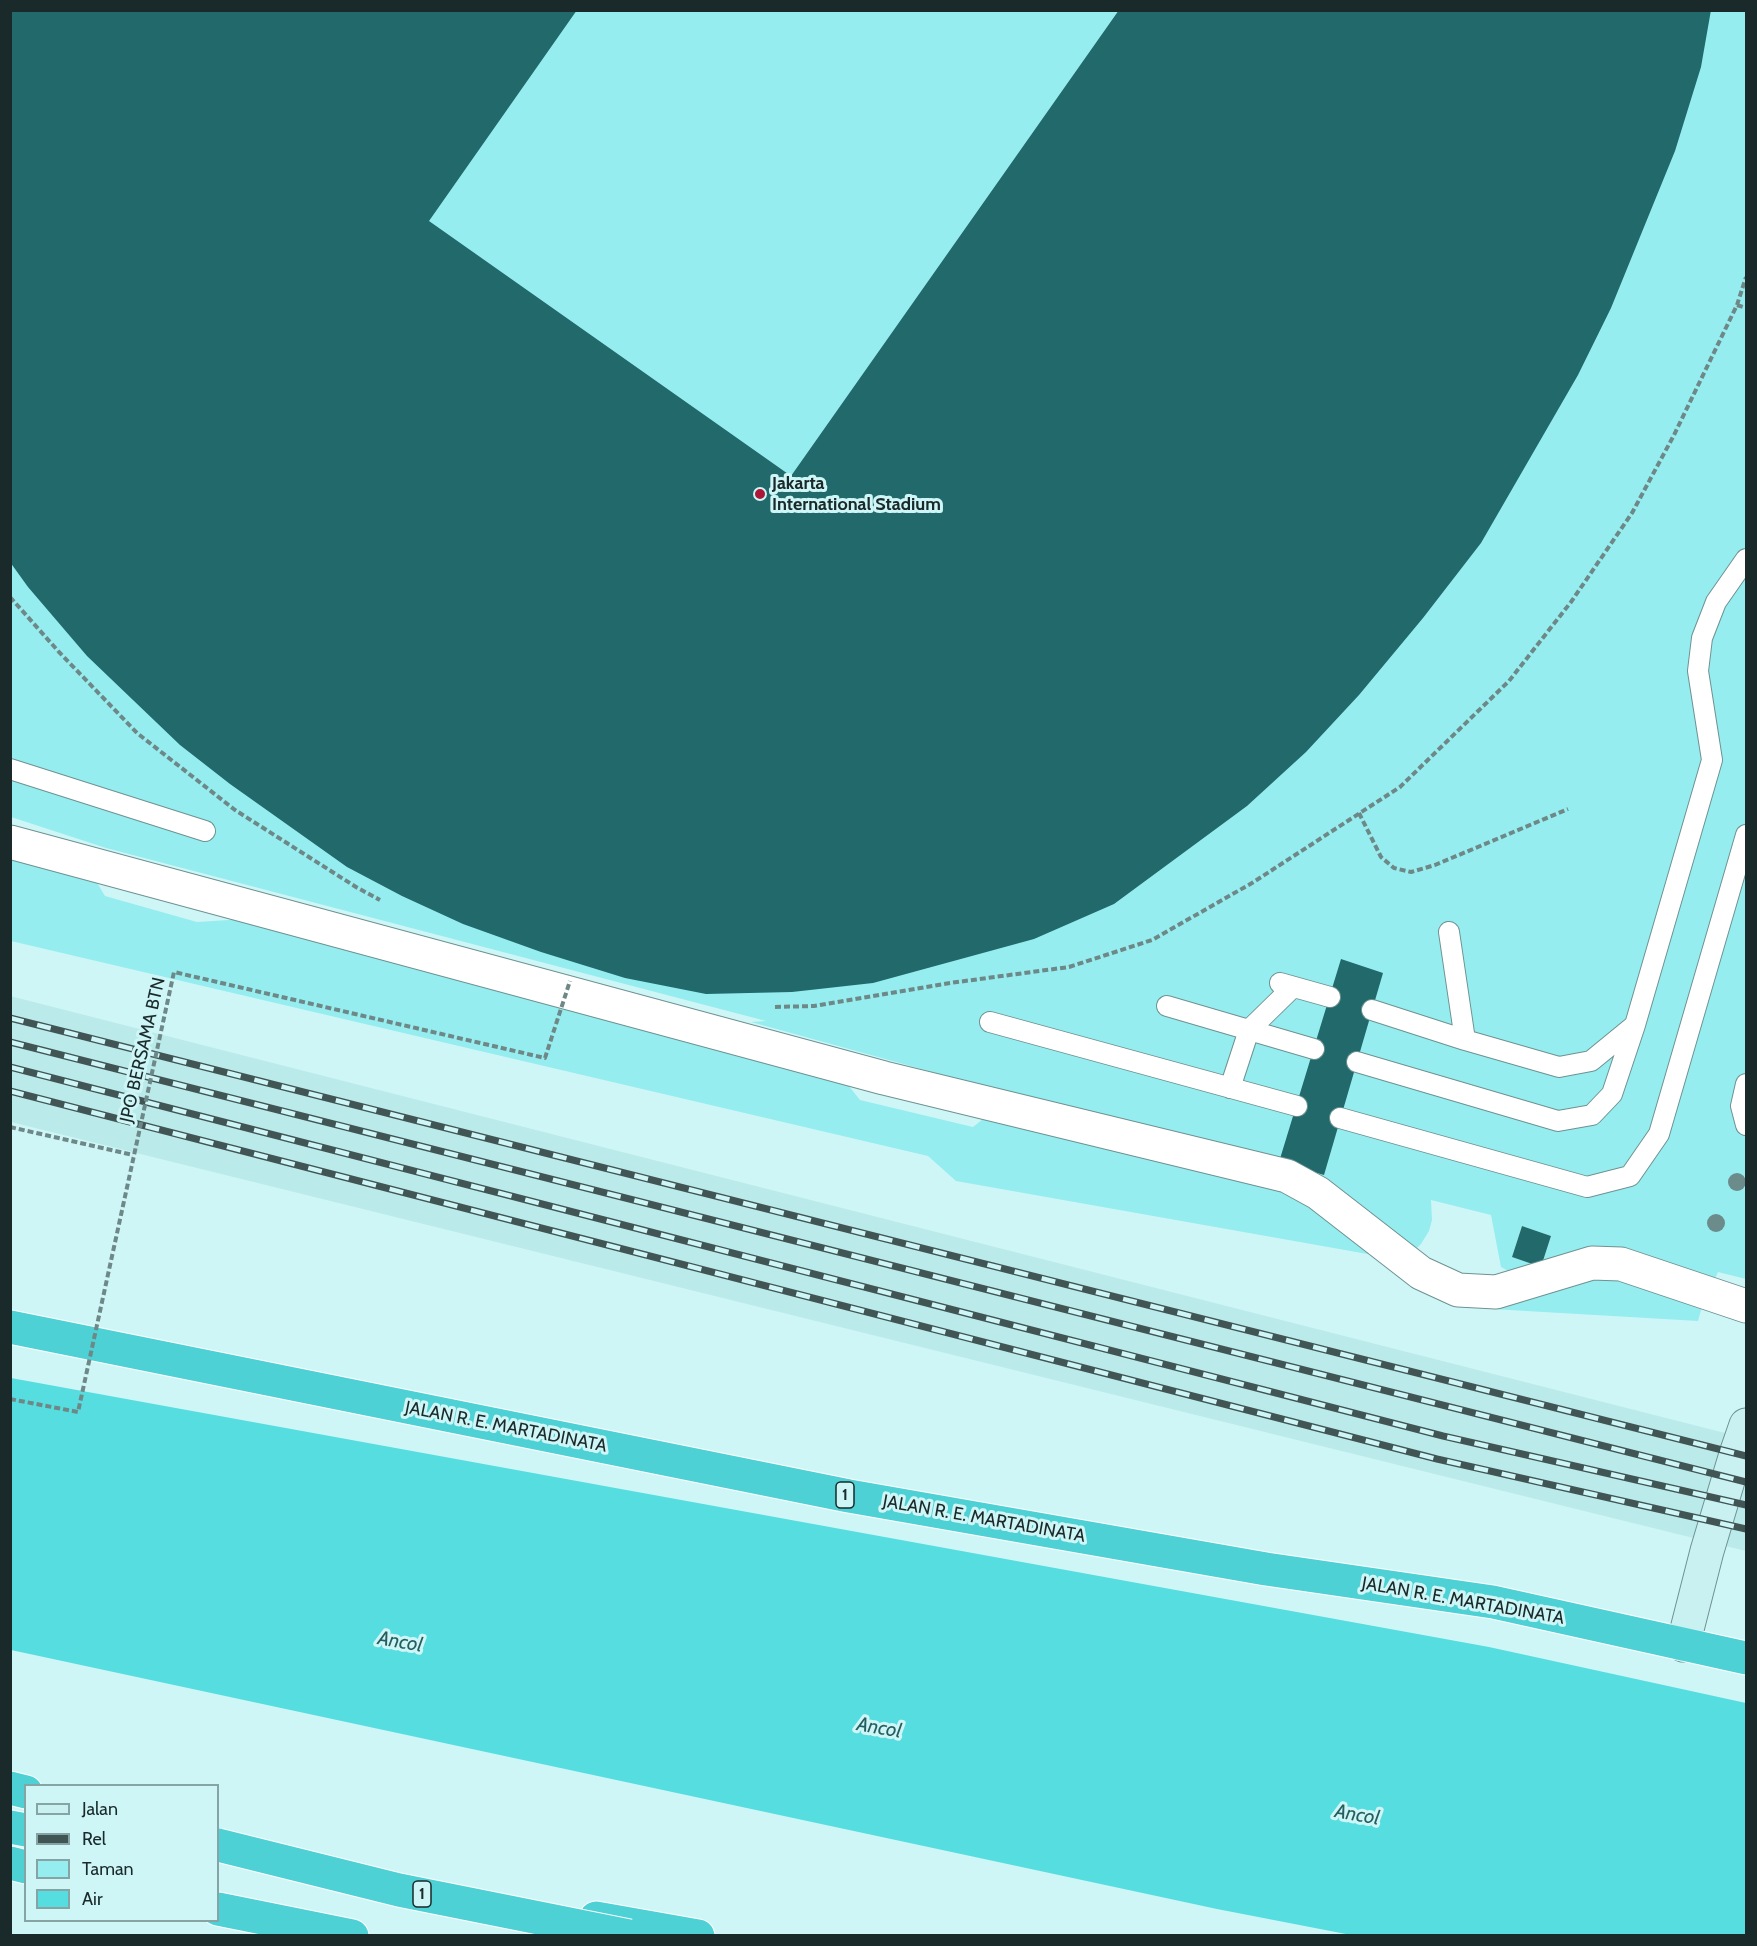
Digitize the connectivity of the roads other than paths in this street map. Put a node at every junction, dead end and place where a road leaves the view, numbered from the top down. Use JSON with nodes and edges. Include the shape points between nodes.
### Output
{"nodes":[{"id":1,"x":1746,"y":559,"type":"edge"},
{"id":2,"x":10,"y":769,"type":"edge"},
{"id":3,"x":205,"y":831,"type":"dead end"},
{"id":4,"x":1746,"y":835,"type":"edge"},
{"id":5,"x":10,"y":842,"type":"edge"},
{"id":6,"x":1449,"y":932,"type":"dead end"},
{"id":7,"x":1329,"y":997,"type":"dead end"},
{"id":8,"x":1167,"y":1006,"type":"dead end"},
{"id":9,"x":1372,"y":1010,"type":"dead end"},
{"id":10,"x":990,"y":1022,"type":"dead end"},
{"id":11,"x":1635,"y":1025,"type":"junction"},
{"id":12,"x":1249,"y":1030,"type":"junction"},
{"id":13,"x":1465,"y":1040,"type":"junction"},
{"id":14,"x":1314,"y":1049,"type":"dead end"},
{"id":15,"x":1357,"y":1062,"type":"dead end"},
{"id":16,"x":1746,"y":1084,"type":"edge"},
{"id":17,"x":1230,"y":1088,"type":"junction"},
{"id":18,"x":1297,"y":1106,"type":"dead end"},
{"id":19,"x":1340,"y":1118,"type":"dead end"},
{"id":20,"x":1746,"y":1125,"type":"edge"},
{"id":21,"x":1746,"y":1306,"type":"edge"},
{"id":22,"x":10,"y":1327,"type":"edge"},
{"id":23,"x":1746,"y":1425,"type":"edge"},
{"id":24,"x":1683,"y":1645,"type":"junction"},
{"id":25,"x":1746,"y":1658,"type":"edge"},
{"id":26,"x":219,"y":1845,"type":"edge"},
{"id":27,"x":219,"y":1860,"type":"edge"},
{"id":28,"x":10,"y":1863,"type":"edge"},
{"id":29,"x":24,"y":1869,"type":"edge"},
{"id":30,"x":219,"y":1909,"type":"edge"},
{"id":31,"x":219,"y":1921,"type":"edge"},
{"id":32,"x":269,"y":1935,"type":"edge"},
{"id":33,"x":352,"y":1935,"type":"edge"},
{"id":34,"x":629,"y":1935,"type":"edge"},
{"id":35,"x":698,"y":1935,"type":"edge"}],
"edges":[{"from":1,"to":11,"type":"lane","via":[[1716,602],[1702,638],[1698,671],[1712,760]]},
{"from":2,"to":3,"type":"lane"},
{"from":4,"to":19,"type":"lane","via":[[1659,1134],[1630,1176],[1587,1187]]},
{"from":5,"to":21,"type":"street","via":[[884,1078],[1287,1176],[1318,1192],[1421,1274],[1458,1290],[1496,1292],[1592,1263],[1621,1264]]},
{"from":6,"to":13,"type":"lane"},
{"from":7,"to":12,"type":"lane","via":[[1286,985]]},
{"from":8,"to":12,"type":"lane"},
{"from":9,"to":13,"type":"lane"},
{"from":10,"to":17,"type":"lane"},
{"from":11,"to":13,"type":"lane","via":[[1591,1061],[1559,1066]]},
{"from":11,"to":15,"type":"lane","via":[[1612,1094],[1592,1115],[1558,1121]]},
{"from":12,"to":14,"type":"lane"},
{"from":12,"to":17,"type":"lane"},
{"from":16,"to":20,"type":"lane","via":[[1741,1106]]},
{"from":17,"to":18,"type":"lane"},
{"from":22,"to":24,"type":"highway","name":"JALAN R. E. MARTADINATA","number":"1","via":[[849,1496],[1266,1569],[1493,1602]]},
{"from":23,"to":24,"type":"main road"},
{"from":24,"to":25,"type":"highway","name":"JALAN R. E. MARTADINATA","number":"1"},
{"from":26,"to":34,"type":"highway","number":"1","bridge":true,"via":[[399,1890]]},
{"from":27,"to":35,"type":"highway"},
{"from":28,"to":29,"type":"highway"},
{"from":30,"to":33,"type":"highway"},
{"from":31,"to":32,"type":"highway"}]}
